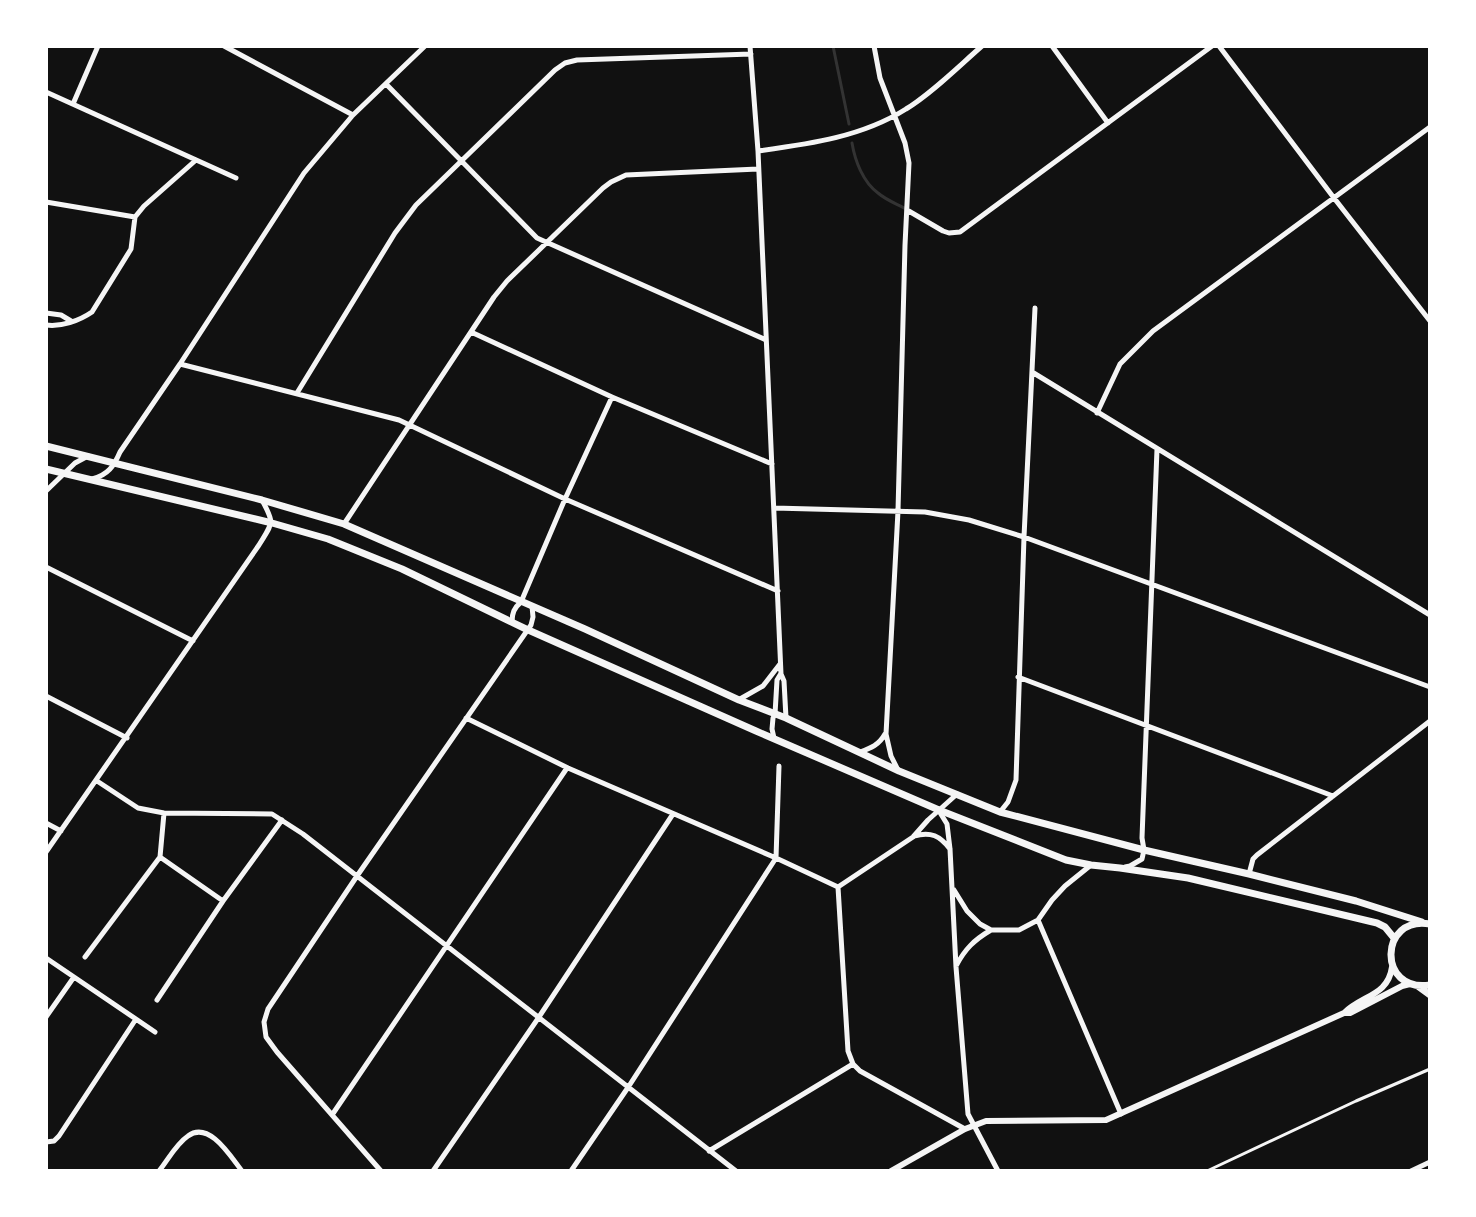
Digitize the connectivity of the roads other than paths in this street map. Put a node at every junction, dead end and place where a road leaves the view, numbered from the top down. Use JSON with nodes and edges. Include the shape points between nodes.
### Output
{"nodes":[{"id":1,"x":98,"y":46,"type":"edge"},
{"id":2,"x":224,"y":46,"type":"edge"},
{"id":3,"x":425,"y":46,"type":"edge"},
{"id":4,"x":750,"y":46,"type":"edge"},
{"id":5,"x":874,"y":46,"type":"edge"},
{"id":6,"x":982,"y":46,"type":"edge"},
{"id":7,"x":1052,"y":46,"type":"edge"},
{"id":8,"x":1212,"y":46,"type":"edge"},
{"id":9,"x":1219,"y":46,"type":"edge"},
{"id":10,"x":751,"y":54,"type":"junction"},
{"id":11,"x":386,"y":84,"type":"junction"},
{"id":12,"x":46,"y":92,"type":"edge"},
{"id":13,"x":73,"y":104,"type":"junction"},
{"id":14,"x":353,"y":115,"type":"junction"},
{"id":15,"x":894,"y":116,"type":"junction"},
{"id":16,"x":1108,"y":123,"type":"junction"},
{"id":17,"x":1430,"y":127,"type":"edge"},
{"id":18,"x":758,"y":151,"type":"junction"},
{"id":19,"x":196,"y":160,"type":"junction"},
{"id":20,"x":461,"y":160,"type":"junction"},
{"id":21,"x":758,"y":169,"type":"junction"},
{"id":22,"x":236,"y":178,"type":"dead end"},
{"id":23,"x":1334,"y":198,"type":"junction"},
{"id":24,"x":46,"y":202,"type":"edge"},
{"id":25,"x":906,"y":209,"type":"junction"},
{"id":26,"x":135,"y":217,"type":"junction"},
{"id":27,"x":546,"y":243,"type":"junction"},
{"id":28,"x":1035,"y":308,"type":"dead end"},
{"id":29,"x":46,"y":313,"type":"edge"},
{"id":30,"x":72,"y":321,"type":"junction"},
{"id":31,"x":1430,"y":321,"type":"edge"},
{"id":32,"x":46,"y":325,"type":"edge"},
{"id":33,"x":471,"y":332,"type":"junction"},
{"id":34,"x":766,"y":340,"type":"junction"},
{"id":35,"x":180,"y":364,"type":"junction"},
{"id":36,"x":1032,"y":372,"type":"junction"},
{"id":37,"x":297,"y":393,"type":"junction"},
{"id":38,"x":612,"y":397,"type":"junction"},
{"id":39,"x":1097,"y":413,"type":"junction"},
{"id":40,"x":408,"y":426,"type":"junction"},
{"id":41,"x":46,"y":446,"type":"edge"},
{"id":42,"x":1157,"y":449,"type":"junction"},
{"id":43,"x":89,"y":456,"type":"junction"},
{"id":44,"x":115,"y":463,"type":"junction"},
{"id":45,"x":772,"y":464,"type":"junction"},
{"id":46,"x":46,"y":469,"type":"edge"},
{"id":47,"x":63,"y":473,"type":"junction"},
{"id":48,"x":91,"y":480,"type":"junction"},
{"id":49,"x":46,"y":491,"type":"edge"},
{"id":50,"x":565,"y":499,"type":"junction"},
{"id":51,"x":262,"y":500,"type":"junction"},
{"id":52,"x":774,"y":508,"type":"junction"},
{"id":53,"x":898,"y":511,"type":"junction"},
{"id":54,"x":272,"y":523,"type":"junction"},
{"id":55,"x":344,"y":524,"type":"junction"},
{"id":56,"x":1024,"y":537,"type":"junction"},
{"id":57,"x":46,"y":567,"type":"edge"},
{"id":58,"x":1151,"y":585,"type":"junction"},
{"id":59,"x":778,"y":591,"type":"junction"},
{"id":60,"x":521,"y":602,"type":"junction"},
{"id":61,"x":532,"y":606,"type":"junction"},
{"id":62,"x":1430,"y":615,"type":"edge"},
{"id":63,"x":512,"y":622,"type":"junction"},
{"id":64,"x":526,"y":629,"type":"junction"},
{"id":65,"x":193,"y":641,"type":"junction"},
{"id":66,"x":780,"y":663,"type":"junction"},
{"id":67,"x":781,"y":674,"type":"junction"},
{"id":68,"x":1018,"y":677,"type":"junction"},
{"id":69,"x":1430,"y":687,"type":"edge"},
{"id":70,"x":46,"y":696,"type":"edge"},
{"id":71,"x":739,"y":700,"type":"junction"},
{"id":72,"x":775,"y":714,"type":"junction"},
{"id":73,"x":466,"y":718,"type":"junction"},
{"id":74,"x":786,"y":718,"type":"junction"},
{"id":75,"x":1430,"y":721,"type":"edge"},
{"id":76,"x":1146,"y":726,"type":"junction"},
{"id":77,"x":886,"y":734,"type":"junction"},
{"id":78,"x":127,"y":738,"type":"junction"},
{"id":79,"x":774,"y":738,"type":"junction"},
{"id":80,"x":860,"y":752,"type":"junction"},
{"id":81,"x":779,"y":766,"type":"dead end"},
{"id":82,"x":568,"y":768,"type":"junction"},
{"id":83,"x":899,"y":771,"type":"junction"},
{"id":84,"x":97,"y":781,"type":"junction"},
{"id":85,"x":957,"y":794,"type":"junction"},
{"id":86,"x":1333,"y":796,"type":"junction"},
{"id":87,"x":939,"y":810,"type":"junction"},
{"id":88,"x":1000,"y":812,"type":"junction"},
{"id":89,"x":164,"y":813,"type":"junction"},
{"id":90,"x":673,"y":814,"type":"junction"},
{"id":91,"x":282,"y":820,"type":"junction"},
{"id":92,"x":46,"y":823,"type":"edge"},
{"id":93,"x":61,"y":831,"type":"junction"},
{"id":94,"x":913,"y":837,"type":"junction"},
{"id":95,"x":950,"y":849,"type":"junction"},
{"id":96,"x":1144,"y":850,"type":"junction"},
{"id":97,"x":46,"y":852,"type":"edge"},
{"id":98,"x":160,"y":857,"type":"junction"},
{"id":99,"x":776,"y":858,"type":"junction"},
{"id":100,"x":1091,"y":865,"type":"junction"},
{"id":101,"x":1120,"y":868,"type":"junction"},
{"id":102,"x":1249,"y":874,"type":"junction"},
{"id":103,"x":357,"y":876,"type":"junction"},
{"id":104,"x":952,"y":885,"type":"junction"},
{"id":105,"x":838,"y":887,"type":"junction"},
{"id":106,"x":223,"y":901,"type":"junction"},
{"id":107,"x":1038,"y":920,"type":"junction"},
{"id":108,"x":1426,"y":923,"type":"edge"},
{"id":109,"x":991,"y":930,"type":"junction"},
{"id":110,"x":1394,"y":938,"type":"junction"},
{"id":111,"x":448,"y":946,"type":"junction"},
{"id":112,"x":85,"y":957,"type":"dead end"},
{"id":113,"x":46,"y":958,"type":"edge"},
{"id":114,"x":956,"y":967,"type":"junction"},
{"id":115,"x":1392,"y":967,"type":"junction"},
{"id":116,"x":74,"y":977,"type":"junction"},
{"id":117,"x":1414,"y":985,"type":"junction"},
{"id":118,"x":1430,"y":985,"type":"edge"},
{"id":119,"x":1430,"y":995,"type":"edge"},
{"id":120,"x":157,"y":1000,"type":"dead end"},
{"id":121,"x":1344,"y":1013,"type":"junction"},
{"id":122,"x":46,"y":1017,"type":"edge"},
{"id":123,"x":539,"y":1017,"type":"junction"},
{"id":124,"x":136,"y":1019,"type":"junction"},
{"id":125,"x":155,"y":1032,"type":"dead end"},
{"id":126,"x":853,"y":1064,"type":"junction"},
{"id":127,"x":1430,"y":1069,"type":"edge"},
{"id":128,"x":629,"y":1086,"type":"junction"},
{"id":129,"x":332,"y":1115,"type":"junction"},
{"id":130,"x":1121,"y":1115,"type":"junction"},
{"id":131,"x":974,"y":1125,"type":"junction"},
{"id":132,"x":965,"y":1129,"type":"junction"},
{"id":133,"x":46,"y":1142,"type":"edge"},
{"id":134,"x":709,"y":1151,"type":"junction"},
{"id":135,"x":1430,"y":1162,"type":"edge"},
{"id":136,"x":159,"y":1171,"type":"edge"},
{"id":137,"x":242,"y":1171,"type":"edge"},
{"id":138,"x":381,"y":1171,"type":"edge"},
{"id":139,"x":433,"y":1171,"type":"edge"},
{"id":140,"x":571,"y":1171,"type":"edge"},
{"id":141,"x":736,"y":1171,"type":"edge"},
{"id":142,"x":891,"y":1171,"type":"edge"},
{"id":143,"x":998,"y":1171,"type":"edge"},
{"id":144,"x":1207,"y":1171,"type":"edge"},
{"id":145,"x":1411,"y":1171,"type":"edge"}],
"edges":[{"from":1,"to":13,"type":"street"},
{"from":2,"to":14,"type":"street"},
{"from":3,"to":11,"type":"street"},
{"from":4,"to":10,"type":"street"},
{"from":5,"to":15,"type":"street"},
{"from":6,"to":15,"type":"street"},
{"from":7,"to":16,"type":"street"},
{"from":8,"to":16,"type":"street"},
{"from":9,"to":23,"type":"street"},
{"from":10,"to":18,"type":"street"},
{"from":10,"to":20,"type":"street","via":[[565,63]]},
{"from":11,"to":14,"type":"street"},
{"from":11,"to":20,"type":"street"},
{"from":12,"to":13,"type":"street"},
{"from":13,"to":19,"type":"street"},
{"from":14,"to":35,"type":"street","via":[[304,173]]},
{"from":15,"to":18,"type":"street","via":[[847,135]]},
{"from":15,"to":25,"type":"street","via":[[909,163]]},
{"from":16,"to":25,"type":"street","via":[[960,232],[943,231]]},
{"from":17,"to":23,"type":"street"},
{"from":18,"to":21,"type":"street"},
{"from":19,"to":22,"type":"street"},
{"from":19,"to":26,"type":"street"},
{"from":20,"to":27,"type":"street"},
{"from":20,"to":37,"type":"street","via":[[395,233]]},
{"from":21,"to":27,"type":"street","via":[[626,175],[603,188]]},
{"from":21,"to":34,"type":"street"},
{"from":23,"to":31,"type":"street"},
{"from":23,"to":39,"type":"street","via":[[1153,331],[1120,364]]},
{"from":24,"to":26,"type":"street"},
{"from":25,"to":53,"type":"street"},
{"from":26,"to":30,"type":"street","via":[[131,249],[115,277],[92,312]]},
{"from":27,"to":33,"type":"street","via":[[494,297]]},
{"from":27,"to":34,"type":"street"},
{"from":28,"to":36,"type":"street"},
{"from":29,"to":30,"type":"street"},
{"from":30,"to":32,"type":"street"},
{"from":33,"to":38,"type":"street"},
{"from":33,"to":40,"type":"street"},
{"from":34,"to":45,"type":"street"},
{"from":35,"to":37,"type":"street"},
{"from":35,"to":44,"type":"street"},
{"from":36,"to":39,"type":"street"},
{"from":36,"to":56,"type":"street"},
{"from":37,"to":40,"type":"street"},
{"from":38,"to":45,"type":"street"},
{"from":38,"to":50,"type":"street"},
{"from":39,"to":42,"type":"street"},
{"from":40,"to":50,"type":"street"},
{"from":40,"to":55,"type":"street"},
{"from":41,"to":43,"type":"main road"},
{"from":42,"to":58,"type":"street"},
{"from":42,"to":62,"type":"street"},
{"from":43,"to":44,"type":"main road"},
{"from":43,"to":47,"type":"street"},
{"from":44,"to":48,"type":"street"},
{"from":44,"to":51,"type":"main road"},
{"from":45,"to":52,"type":"street"},
{"from":46,"to":47,"type":"main road"},
{"from":47,"to":48,"type":"main road"},
{"from":47,"to":49,"type":"street"},
{"from":48,"to":54,"type":"main road"},
{"from":50,"to":59,"type":"street"},
{"from":50,"to":60,"type":"street"},
{"from":51,"to":54,"type":"street"},
{"from":51,"to":55,"type":"main road"},
{"from":52,"to":53,"type":"street"},
{"from":52,"to":59,"type":"street"},
{"from":53,"to":56,"type":"street","via":[[951,516]]},
{"from":53,"to":77,"type":"street"},
{"from":54,"to":63,"type":"main road","via":[[402,569]]},
{"from":54,"to":65,"type":"street"},
{"from":55,"to":60,"type":"main road"},
{"from":56,"to":58,"type":"street"},
{"from":56,"to":68,"type":"street"},
{"from":57,"to":65,"type":"street"},
{"from":58,"to":69,"type":"street"},
{"from":58,"to":76,"type":"street"},
{"from":59,"to":66,"type":"street"},
{"from":60,"to":61,"type":"main road"},
{"from":60,"to":63,"type":"street"},
{"from":61,"to":64,"type":"street"},
{"from":61,"to":71,"type":"main road"},
{"from":63,"to":64,"type":"main road"},
{"from":64,"to":73,"type":"street"},
{"from":64,"to":79,"type":"main road"},
{"from":65,"to":78,"type":"street"},
{"from":66,"to":67,"type":"street"},
{"from":66,"to":71,"type":"street","via":[[763,686]]},
{"from":67,"to":72,"type":"street"},
{"from":67,"to":74,"type":"street"},
{"from":68,"to":76,"type":"street"},
{"from":68,"to":88,"type":"street","via":[[1016,780]]},
{"from":70,"to":78,"type":"street"},
{"from":71,"to":72,"type":"main road"},
{"from":72,"to":74,"type":"main road"},
{"from":72,"to":79,"type":"street"},
{"from":73,"to":82,"type":"street"},
{"from":73,"to":103,"type":"street"},
{"from":74,"to":80,"type":"main road"},
{"from":75,"to":86,"type":"street"},
{"from":76,"to":86,"type":"street"},
{"from":76,"to":96,"type":"street"},
{"from":77,"to":80,"type":"street","via":[[876,746]]},
{"from":77,"to":83,"type":"street"},
{"from":78,"to":84,"type":"street"},
{"from":79,"to":87,"type":"main road"},
{"from":80,"to":83,"type":"main road"},
{"from":81,"to":99,"type":"street"},
{"from":82,"to":90,"type":"street"},
{"from":82,"to":111,"type":"street"},
{"from":83,"to":85,"type":"main road"},
{"from":84,"to":89,"type":"street","via":[[138,808]]},
{"from":84,"to":93,"type":"street"},
{"from":85,"to":87,"type":"street"},
{"from":85,"to":88,"type":"main road"},
{"from":86,"to":102,"type":"street","via":[[1257,855]]},
{"from":87,"to":94,"type":"street"},
{"from":87,"to":95,"type":"street"},
{"from":87,"to":100,"type":"main road"},
{"from":88,"to":96,"type":"main road"},
{"from":89,"to":91,"type":"street","via":[[272,814]]},
{"from":89,"to":98,"type":"street"},
{"from":90,"to":99,"type":"street"},
{"from":90,"to":123,"type":"street"},
{"from":91,"to":103,"type":"street"},
{"from":91,"to":106,"type":"street"},
{"from":92,"to":93,"type":"street"},
{"from":93,"to":97,"type":"street"},
{"from":94,"to":95,"type":"street","via":[[932,834]]},
{"from":94,"to":105,"type":"street"},
{"from":95,"to":104,"type":"street"},
{"from":96,"to":101,"type":"street","via":[[1142,859]]},
{"from":96,"to":102,"type":"main road"},
{"from":98,"to":106,"type":"street"},
{"from":98,"to":112,"type":"street"},
{"from":99,"to":105,"type":"street"},
{"from":99,"to":128,"type":"street"},
{"from":100,"to":101,"type":"main road"},
{"from":100,"to":107,"type":"street","via":[[1065,886]]},
{"from":101,"to":110,"type":"main road","via":[[1188,878],[1351,916],[1385,927]]},
{"from":102,"to":108,"type":"main road"},
{"from":103,"to":111,"type":"street"},
{"from":103,"to":129,"type":"street","via":[[264,1022],[266,1037]]},
{"from":104,"to":109,"type":"street","via":[[967,911]]},
{"from":104,"to":114,"type":"street"},
{"from":105,"to":126,"type":"street"},
{"from":106,"to":120,"type":"street"},
{"from":107,"to":109,"type":"street","via":[[1019,930]]},
{"from":107,"to":130,"type":"street"},
{"from":108,"to":110,"type":"main road","via":[[1411,924]]},
{"from":109,"to":114,"type":"street","via":[[964,951]]},
{"from":110,"to":115,"type":"main road"},
{"from":111,"to":123,"type":"street"},
{"from":111,"to":129,"type":"street"},
{"from":113,"to":116,"type":"street"},
{"from":114,"to":131,"type":"street","via":[[968,1114]]},
{"from":115,"to":117,"type":"main road"},
{"from":115,"to":121,"type":"street","via":[[1386,985]]},
{"from":116,"to":122,"type":"street"},
{"from":116,"to":124,"type":"street"},
{"from":117,"to":118,"type":"main road"},
{"from":117,"to":119,"type":"main road"},
{"from":117,"to":121,"type":"street"},
{"from":121,"to":130,"type":"street"},
{"from":123,"to":128,"type":"street"},
{"from":123,"to":139,"type":"street"},
{"from":124,"to":125,"type":"street"},
{"from":124,"to":133,"type":"street","via":[[59,1136]]},
{"from":126,"to":132,"type":"street"},
{"from":126,"to":134,"type":"street"},
{"from":127,"to":144,"type":"lane"},
{"from":128,"to":134,"type":"street"},
{"from":128,"to":140,"type":"street"},
{"from":129,"to":138,"type":"street"},
{"from":130,"to":131,"type":"street"},
{"from":131,"to":132,"type":"street"},
{"from":131,"to":143,"type":"street"},
{"from":132,"to":142,"type":"street"},
{"from":134,"to":141,"type":"street"},
{"from":135,"to":145,"type":"street"},
{"from":136,"to":137,"type":"street","via":[[181,1142],[199,1132],[212,1136]]}]}
